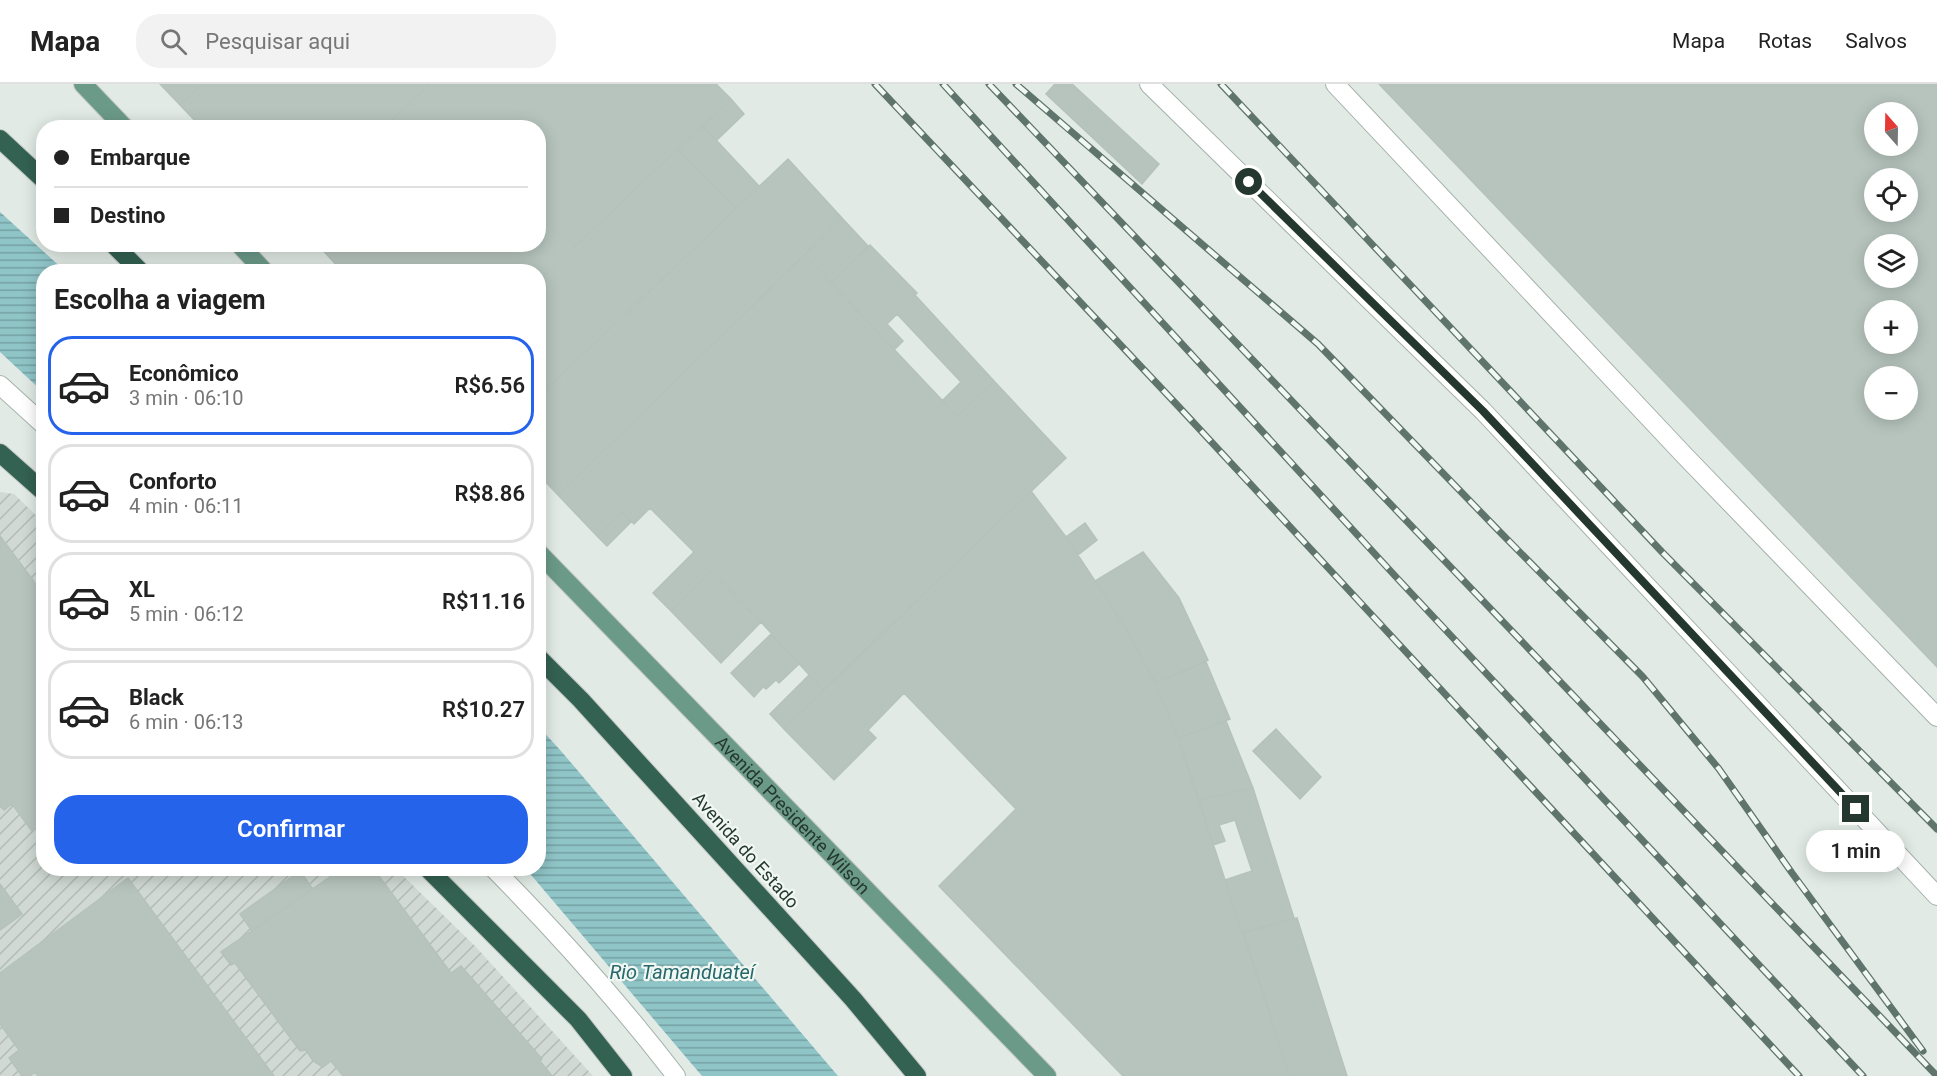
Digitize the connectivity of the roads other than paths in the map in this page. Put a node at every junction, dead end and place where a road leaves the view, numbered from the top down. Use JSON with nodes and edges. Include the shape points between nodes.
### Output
{"nodes":[{"id":1,"x":83,"y":84,"type":"edge"},
{"id":2,"x":1149,"y":84,"type":"edge"},
{"id":3,"x":1335,"y":84,"type":"edge"},
{"id":4,"x":117,"y":120,"type":"edge"},
{"id":5,"x":0,"y":139,"type":"edge"},
{"id":6,"x":36,"y":173,"type":"edge"},
{"id":7,"x":121,"y":252,"type":"edge"},
{"id":8,"x":246,"y":252,"type":"edge"},
{"id":9,"x":133,"y":264,"type":"edge"},
{"id":10,"x":258,"y":264,"type":"edge"},
{"id":11,"x":0,"y":385,"type":"edge"},
{"id":12,"x":36,"y":418,"type":"edge"},
{"id":13,"x":0,"y":453,"type":"edge"},
{"id":14,"x":36,"y":485,"type":"edge"},
{"id":15,"x":546,"y":560,"type":"edge"},
{"id":16,"x":546,"y":665,"type":"edge"},
{"id":17,"x":1937,"y":717,"type":"edge"},
{"id":18,"x":435,"y":876,"type":"edge"},
{"id":19,"x":501,"y":876,"type":"edge"},
{"id":20,"x":1937,"y":896,"type":"edge"},
{"id":21,"x":623,"y":1076,"type":"edge"},
{"id":22,"x":676,"y":1076,"type":"edge"},
{"id":23,"x":917,"y":1076,"type":"edge"},
{"id":24,"x":1047,"y":1076,"type":"edge"}],
"edges":[{"from":1,"to":4,"type":"main road"},
{"from":2,"to":20,"type":"lane","via":[[1483,411]]},
{"from":3,"to":17,"type":"lane"},
{"from":5,"to":6,"type":"highway"},
{"from":7,"to":9,"type":"highway"},
{"from":8,"to":10,"type":"main road"},
{"from":11,"to":12,"type":"lane"},
{"from":13,"to":14,"type":"highway"},
{"from":15,"to":24,"type":"main road","name":"Avenida Presidente Wilson"},
{"from":16,"to":23,"type":"highway","name":"Avenida do Estado","via":[[853,999]]},
{"from":18,"to":21,"type":"highway","via":[[578,1019]]},
{"from":19,"to":22,"type":"lane","via":[[633,1019]]}]}
